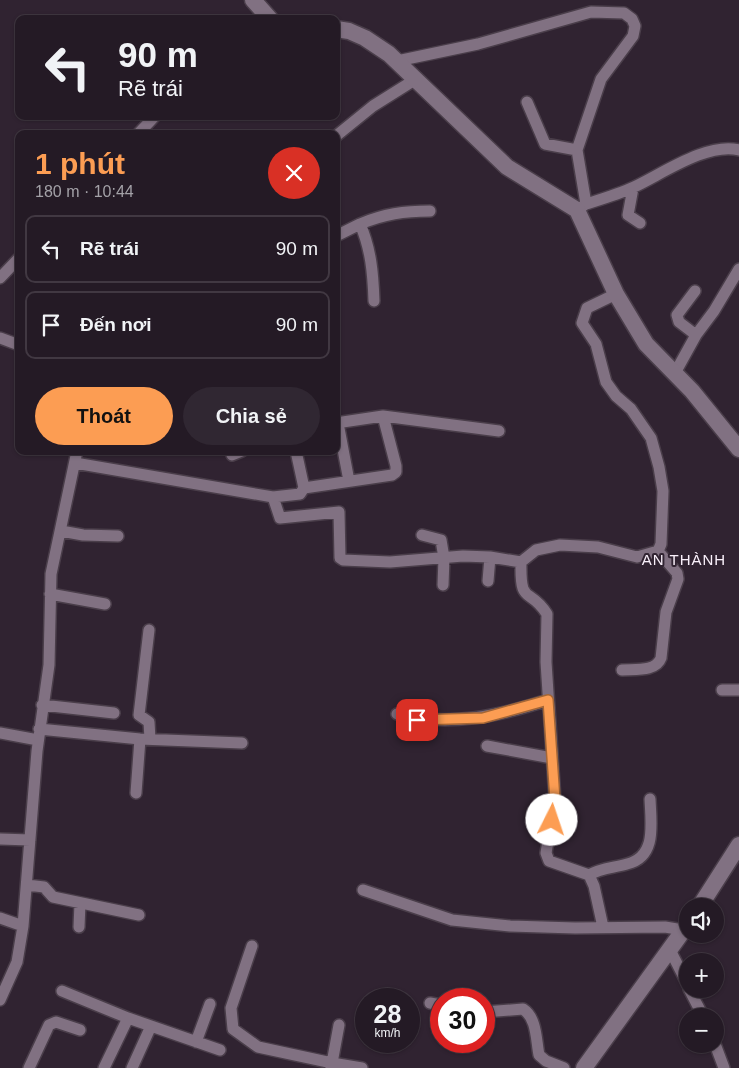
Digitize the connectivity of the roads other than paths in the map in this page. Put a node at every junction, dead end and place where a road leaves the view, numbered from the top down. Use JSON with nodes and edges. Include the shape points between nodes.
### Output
{"nodes":[{"id":1,"x":253,"y":0,"type":"edge"},
{"id":2,"x":266,"y":15,"type":"edge"},
{"id":3,"x":340,"y":30,"type":"edge"},
{"id":4,"x":397,"y":61,"type":"junction"},
{"id":5,"x":416,"y":79,"type":"junction"},
{"id":6,"x":528,"y":102,"type":"dead end"},
{"id":7,"x":151,"y":120,"type":"edge"},
{"id":8,"x":142,"y":130,"type":"edge"},
{"id":9,"x":340,"y":133,"type":"edge"},
{"id":10,"x":577,"y":150,"type":"junction"},
{"id":11,"x":739,"y":150,"type":"edge"},
{"id":12,"x":633,"y":188,"type":"junction"},
{"id":13,"x":582,"y":207,"type":"junction"},
{"id":14,"x":430,"y":211,"type":"dead end"},
{"id":15,"x":640,"y":223,"type":"dead end"},
{"id":16,"x":360,"y":224,"type":"junction"},
{"id":17,"x":340,"y":234,"type":"edge"},
{"id":18,"x":15,"y":262,"type":"edge"},
{"id":19,"x":739,"y":269,"type":"edge"},
{"id":20,"x":0,"y":278,"type":"edge"},
{"id":21,"x":694,"y":291,"type":"dead end"},
{"id":22,"x":616,"y":294,"type":"junction"},
{"id":23,"x":374,"y":300,"type":"dead end"},
{"id":24,"x":696,"y":335,"type":"junction"},
{"id":25,"x":0,"y":338,"type":"edge"},
{"id":26,"x":15,"y":344,"type":"edge"},
{"id":27,"x":675,"y":373,"type":"junction"},
{"id":28,"x":384,"y":416,"type":"junction"},
{"id":29,"x":340,"y":423,"type":"edge"},
{"id":30,"x":499,"y":431,"type":"dead end"},
{"id":31,"x":340,"y":438,"type":"edge"},
{"id":32,"x":739,"y":448,"type":"edge"},
{"id":33,"x":76,"y":455,"type":"edge"},
{"id":34,"x":297,"y":455,"type":"edge"},
{"id":35,"x":75,"y":463,"type":"junction"},
{"id":36,"x":349,"y":481,"type":"junction"},
{"id":37,"x":304,"y":488,"type":"junction"},
{"id":38,"x":273,"y":497,"type":"junction"},
{"id":39,"x":61,"y":530,"type":"junction"},
{"id":40,"x":422,"y":535,"type":"dead end"},
{"id":41,"x":118,"y":536,"type":"dead end"},
{"id":42,"x":658,"y":551,"type":"junction"},
{"id":43,"x":490,"y":557,"type":"junction"},
{"id":44,"x":444,"y":558,"type":"junction"},
{"id":45,"x":521,"y":562,"type":"junction"},
{"id":46,"x":488,"y":581,"type":"dead end"},
{"id":47,"x":443,"y":585,"type":"dead end"},
{"id":48,"x":50,"y":594,"type":"junction"},
{"id":49,"x":104,"y":604,"type":"dead end"},
{"id":50,"x":149,"y":630,"type":"dead end"},
{"id":51,"x":622,"y":670,"type":"dead end"},
{"id":52,"x":722,"y":690,"type":"dead end"},
{"id":53,"x":739,"y":690,"type":"edge"},
{"id":54,"x":548,"y":700,"type":"junction"},
{"id":55,"x":42,"y":705,"type":"junction"},
{"id":56,"x":114,"y":713,"type":"dead end"},
{"id":57,"x":397,"y":714,"type":"dead end"},
{"id":58,"x":0,"y":733,"type":"edge"},
{"id":59,"x":38,"y":735,"type":"junction"},
{"id":60,"x":145,"y":739,"type":"junction"},
{"id":61,"x":242,"y":743,"type":"dead end"},
{"id":62,"x":487,"y":746,"type":"dead end"},
{"id":63,"x":552,"y":758,"type":"junction"},
{"id":64,"x":136,"y":794,"type":"dead end"},
{"id":65,"x":650,"y":799,"type":"dead end"},
{"id":66,"x":0,"y":839,"type":"edge"},
{"id":67,"x":30,"y":840,"type":"junction"},
{"id":68,"x":739,"y":845,"type":"edge"},
{"id":69,"x":589,"y":875,"type":"junction"},
{"id":70,"x":27,"y":885,"type":"junction"},
{"id":71,"x":363,"y":890,"type":"dead end"},
{"id":72,"x":705,"y":898,"type":"edge"},
{"id":73,"x":80,"y":903,"type":"junction"},
{"id":74,"x":139,"y":914,"type":"dead end"},
{"id":75,"x":0,"y":918,"type":"edge"},
{"id":76,"x":23,"y":926,"type":"junction"},
{"id":77,"x":79,"y":927,"type":"dead end"},
{"id":78,"x":603,"y":927,"type":"junction"},
{"id":79,"x":679,"y":927,"type":"edge"},
{"id":80,"x":679,"y":936,"type":"edge"},
{"id":81,"x":252,"y":946,"type":"dead end"},
{"id":82,"x":670,"y":950,"type":"junction"},
{"id":83,"x":679,"y":968,"type":"edge"},
{"id":84,"x":62,"y":991,"type":"dead end"},
{"id":85,"x":0,"y":1000,"type":"edge"},
{"id":86,"x":210,"y":1004,"type":"dead end"},
{"id":87,"x":495,"y":1011,"type":"edge"},
{"id":88,"x":128,"y":1018,"type":"junction"},
{"id":89,"x":339,"y":1025,"type":"dead end"},
{"id":90,"x":151,"y":1026,"type":"junction"},
{"id":91,"x":80,"y":1030,"type":"dead end"},
{"id":92,"x":196,"y":1042,"type":"junction"},
{"id":93,"x":220,"y":1050,"type":"dead end"},
{"id":94,"x":718,"y":1053,"type":"edge"},
{"id":95,"x":331,"y":1066,"type":"edge"},
{"id":96,"x":29,"y":1068,"type":"edge"},
{"id":97,"x":104,"y":1068,"type":"edge"},
{"id":98,"x":132,"y":1068,"type":"edge"},
{"id":99,"x":362,"y":1068,"type":"edge"},
{"id":100,"x":564,"y":1068,"type":"edge"},
{"id":101,"x":584,"y":1068,"type":"edge"},
{"id":102,"x":724,"y":1068,"type":"edge"}],
"edges":[{"from":1,"to":2,"type":"street"},
{"from":3,"to":4,"type":"street","via":[[365,38]]},
{"from":4,"to":5,"type":"street"},
{"from":4,"to":10,"type":"street","via":[[478,44],[571,16],[591,12],[624,13],[635,26],[633,36],[601,79]]},
{"from":5,"to":9,"type":"street","via":[[373,106]]},
{"from":5,"to":13,"type":"street","via":[[507,167]]},
{"from":6,"to":10,"type":"street","via":[[545,144]]},
{"from":7,"to":8,"type":"street"},
{"from":10,"to":13,"type":"street"},
{"from":11,"to":12,"type":"street","via":[[706,152]]},
{"from":12,"to":13,"type":"street"},
{"from":12,"to":15,"type":"street","via":[[628,215]]},
{"from":13,"to":22,"type":"street"},
{"from":14,"to":16,"type":"street","via":[[380,215]]},
{"from":16,"to":17,"type":"street"},
{"from":16,"to":23,"type":"street","via":[[371,259]]},
{"from":18,"to":20,"type":"street"},
{"from":19,"to":24,"type":"street"},
{"from":21,"to":24,"type":"street","via":[[676,319]]},
{"from":22,"to":27,"type":"street","via":[[646,344]]},
{"from":22,"to":42,"type":"street","via":[[587,308],[582,322],[596,344],[606,382],[631,409],[651,438],[662,491],[661,544]]},
{"from":24,"to":27,"type":"street"},
{"from":25,"to":26,"type":"street"},
{"from":27,"to":32,"type":"street"},
{"from":28,"to":29,"type":"street"},
{"from":28,"to":30,"type":"street"},
{"from":28,"to":36,"type":"street","via":[[396,472]]},
{"from":31,"to":36,"type":"street"},
{"from":33,"to":35,"type":"street"},
{"from":34,"to":37,"type":"street"},
{"from":35,"to":38,"type":"street"},
{"from":35,"to":39,"type":"street"},
{"from":36,"to":37,"type":"street"},
{"from":37,"to":38,"type":"street","via":[[300,494]]},
{"from":38,"to":44,"type":"street","via":[[280,518],[339,512],[341,559],[390,562]]},
{"from":39,"to":41,"type":"street","via":[[83,535]]},
{"from":39,"to":48,"type":"street"},
{"from":40,"to":44,"type":"street","via":[[441,540]]},
{"from":42,"to":45,"type":"street","via":[[637,557],[598,547],[560,545],[536,550]]},
{"from":42,"to":51,"type":"street","via":[[677,573],[678,579],[666,612],[661,658],[654,667]]},
{"from":43,"to":44,"type":"street"},
{"from":43,"to":45,"type":"street"},
{"from":43,"to":46,"type":"street"},
{"from":44,"to":47,"type":"street"},
{"from":45,"to":54,"type":"street","via":[[523,593],[546,614]]},
{"from":48,"to":49,"type":"street"},
{"from":48,"to":55,"type":"street","via":[[49,665]]},
{"from":50,"to":60,"type":"street","via":[[139,715],[149,722]]},
{"from":52,"to":53,"type":"street"},
{"from":54,"to":57,"type":"street","via":[[483,718],[417,720]]},
{"from":54,"to":63,"type":"street"},
{"from":55,"to":56,"type":"street"},
{"from":55,"to":59,"type":"street"},
{"from":58,"to":59,"type":"street"},
{"from":59,"to":60,"type":"street"},
{"from":59,"to":67,"type":"street"},
{"from":60,"to":61,"type":"street"},
{"from":60,"to":64,"type":"street"},
{"from":62,"to":63,"type":"street"},
{"from":63,"to":69,"type":"street","via":[[555,800],[546,853],[549,861]]},
{"from":65,"to":69,"type":"street","via":[[651,833],[646,854],[638,860]]},
{"from":66,"to":67,"type":"street"},
{"from":67,"to":70,"type":"street"},
{"from":68,"to":72,"type":"street"},
{"from":69,"to":78,"type":"street"},
{"from":70,"to":73,"type":"street","via":[[44,887],[53,897]]},
{"from":70,"to":76,"type":"street"},
{"from":71,"to":78,"type":"street","via":[[452,920],[510,926]]},
{"from":73,"to":74,"type":"street"},
{"from":73,"to":77,"type":"street"},
{"from":75,"to":76,"type":"street"},
{"from":76,"to":85,"type":"street","via":[[17,962]]},
{"from":78,"to":79,"type":"street"},
{"from":80,"to":82,"type":"street"},
{"from":81,"to":95,"type":"street","via":[[231,1008],[233,1029],[258,1047]]},
{"from":82,"to":83,"type":"street"},
{"from":82,"to":101,"type":"street"},
{"from":84,"to":88,"type":"street"},
{"from":86,"to":92,"type":"street"},
{"from":87,"to":100,"type":"street","via":[[523,1009],[528,1012],[534,1024],[539,1055],[546,1062]]},
{"from":88,"to":90,"type":"street"},
{"from":88,"to":97,"type":"street"},
{"from":89,"to":95,"type":"street"},
{"from":90,"to":92,"type":"street"},
{"from":90,"to":98,"type":"street"},
{"from":91,"to":96,"type":"street","via":[[56,1022],[49,1025]]},
{"from":92,"to":93,"type":"street"},
{"from":94,"to":102,"type":"street"},
{"from":95,"to":99,"type":"street"}]}
